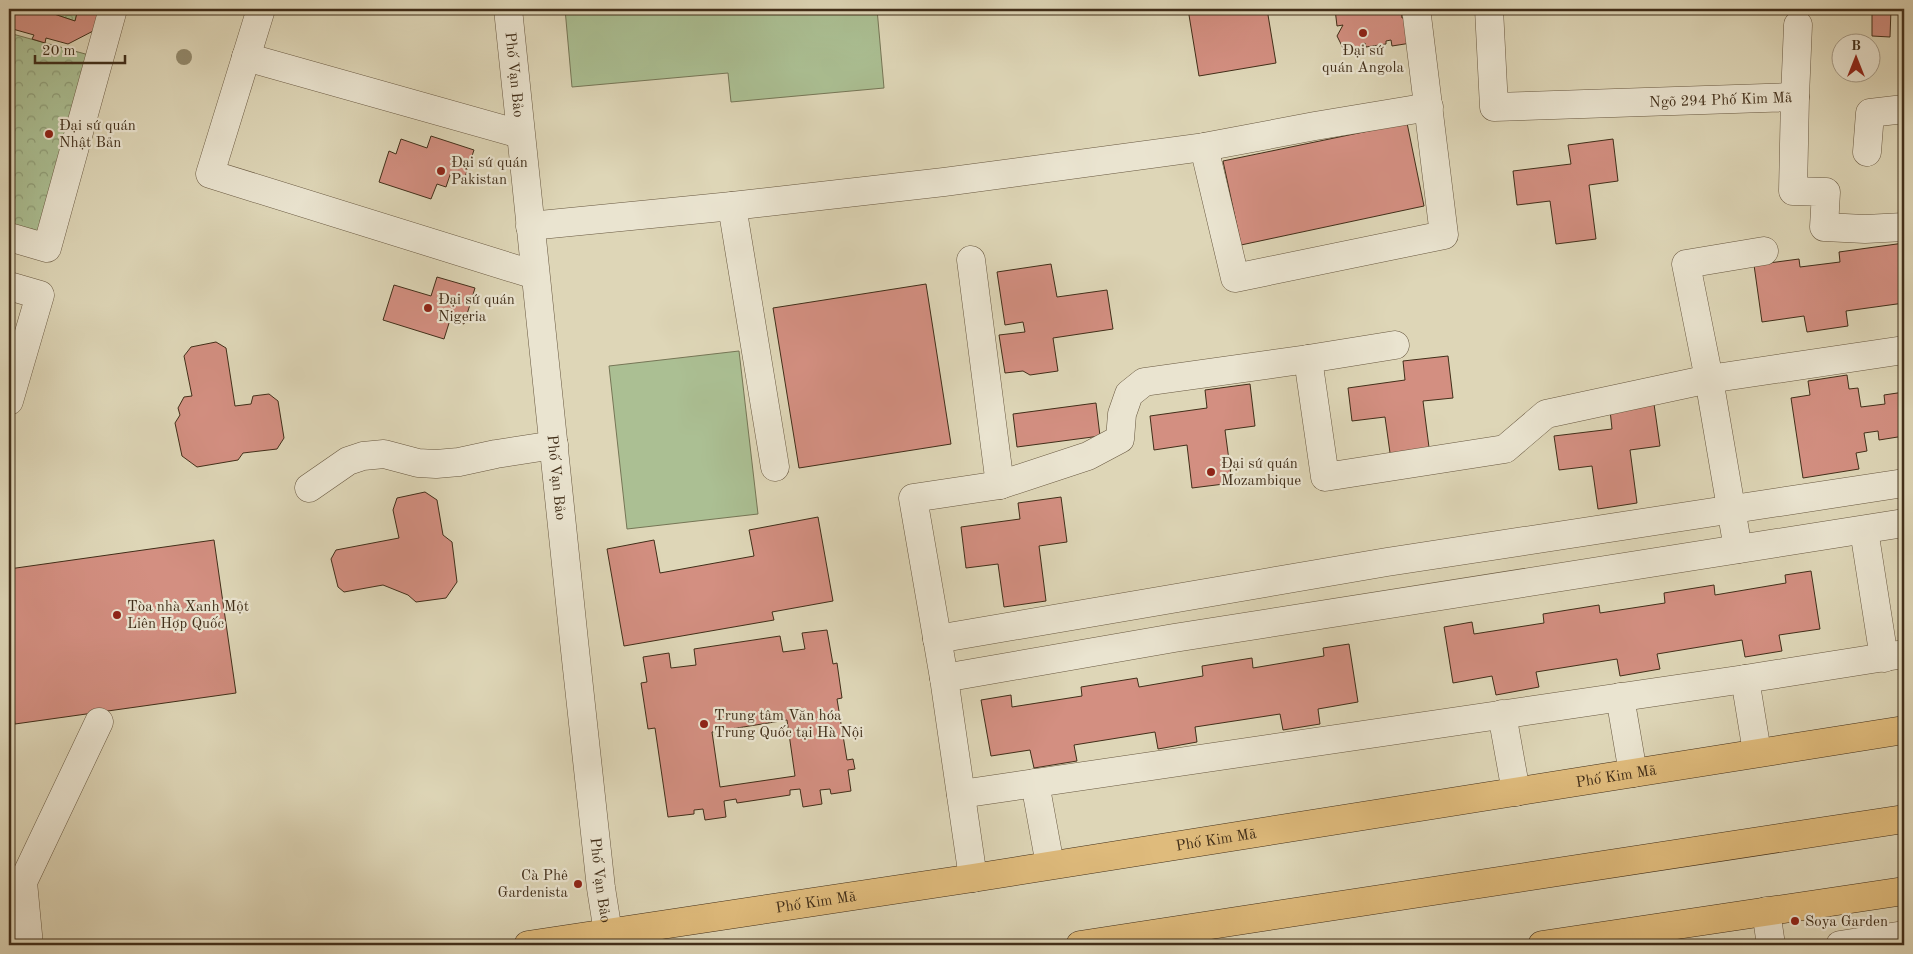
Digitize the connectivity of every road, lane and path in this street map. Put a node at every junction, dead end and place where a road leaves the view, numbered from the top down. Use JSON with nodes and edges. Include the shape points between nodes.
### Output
{"nodes":[{"id":1,"x":113,"y":9,"type":"edge"},
{"id":2,"x":260,"y":9,"type":"edge"},
{"id":3,"x":508,"y":9,"type":"edge"},
{"id":4,"x":1489,"y":9,"type":"edge"},
{"id":5,"x":1417,"y":16,"type":"dead end"},
{"id":6,"x":1798,"y":25,"type":"dead end"},
{"id":7,"x":246,"y":57,"type":"junction"},
{"id":8,"x":1795,"y":97,"type":"junction"},
{"id":9,"x":1429,"y":107,"type":"junction"},
{"id":10,"x":1904,"y":109,"type":"edge"},
{"id":11,"x":520,"y":134,"type":"junction"},
{"id":12,"x":1204,"y":147,"type":"junction"},
{"id":13,"x":1867,"y":152,"type":"dead end"},
{"id":14,"x":732,"y":206,"type":"junction"},
{"id":15,"x":530,"y":226,"type":"junction"},
{"id":16,"x":1904,"y":227,"type":"edge"},
{"id":17,"x":9,"y":238,"type":"edge"},
{"id":18,"x":1764,"y":251,"type":"dead end"},
{"id":19,"x":971,"y":260,"type":"dead end"},
{"id":20,"x":535,"y":275,"type":"junction"},
{"id":21,"x":9,"y":286,"type":"edge"},
{"id":22,"x":1395,"y":345,"type":"dead end"},
{"id":23,"x":1904,"y":350,"type":"edge"},
{"id":24,"x":1308,"y":359,"type":"junction"},
{"id":25,"x":13,"y":373,"type":"edge"},
{"id":26,"x":1709,"y":379,"type":"junction"},
{"id":27,"x":9,"y":401,"type":"edge"},
{"id":28,"x":554,"y":445,"type":"junction"},
{"id":29,"x":775,"y":467,"type":"dead end"},
{"id":30,"x":1904,"y":483,"type":"edge"},
{"id":31,"x":1000,"y":485,"type":"junction"},
{"id":32,"x":309,"y":488,"type":"dead end"},
{"id":33,"x":1731,"y":509,"type":"junction"},
{"id":34,"x":1904,"y":523,"type":"edge"},
{"id":35,"x":1864,"y":530,"type":"junction"},
{"id":36,"x":1738,"y":549,"type":"junction"},
{"id":37,"x":1387,"y":562,"type":"junction"},
{"id":38,"x":1166,"y":600,"type":"junction"},
{"id":39,"x":1394,"y":604,"type":"junction"},
{"id":40,"x":1174,"y":638,"type":"junction"},
{"id":41,"x":937,"y":639,"type":"junction"},
{"id":42,"x":1894,"y":656,"type":"edge"},
{"id":43,"x":944,"y":678,"type":"junction"},
{"id":44,"x":1744,"y":679,"type":"junction"},
{"id":45,"x":1620,"y":697,"type":"junction"},
{"id":46,"x":1502,"y":714,"type":"junction"},
{"id":47,"x":100,"y":722,"type":"dead end"},
{"id":48,"x":1904,"y":730,"type":"edge"},
{"id":49,"x":1757,"y":752,"type":"junction"},
{"id":50,"x":1633,"y":773,"type":"junction"},
{"id":51,"x":1035,"y":783,"type":"junction"},
{"id":52,"x":1516,"y":792,"type":"junction"},
{"id":53,"x":961,"y":794,"type":"junction"},
{"id":54,"x":1904,"y":820,"type":"edge"},
{"id":55,"x":1050,"y":865,"type":"junction"},
{"id":56,"x":973,"y":878,"type":"junction"},
{"id":57,"x":1904,"y":891,"type":"edge"},
{"id":58,"x":1766,"y":911,"type":"junction"},
{"id":59,"x":1904,"y":935,"type":"edge"},
{"id":60,"x":609,"y":940,"type":"edge"},
{"id":61,"x":29,"y":945,"type":"edge"},
{"id":62,"x":528,"y":945,"type":"edge"},
{"id":63,"x":1080,"y":945,"type":"edge"},
{"id":64,"x":1542,"y":945,"type":"edge"},
{"id":65,"x":1771,"y":945,"type":"edge"},
{"id":66,"x":1840,"y":945,"type":"edge"}],
"edges":[{"from":1,"to":17,"type":"street","via":[[47,248]]},
{"from":2,"to":7,"type":"street"},
{"from":3,"to":11,"type":"street","name":"Phố Vạn Bảo"},
{"from":4,"to":8,"type":"street","name":"Ngõ 294 Phố Kim Mã","via":[[1494,107]]},
{"from":5,"to":9,"type":"street"},
{"from":6,"to":8,"type":"street"},
{"from":7,"to":11,"type":"street"},
{"from":7,"to":20,"type":"street","via":[[210,174]]},
{"from":8,"to":16,"type":"street","name":"Ngõ 294 Phố Kim Mã","via":[[1793,191],[1826,192],[1824,227]]},
{"from":9,"to":12,"type":"street"},
{"from":9,"to":12,"type":"street","via":[[1444,235],[1236,278]]},
{"from":10,"to":13,"type":"street","via":[[1870,113]]},
{"from":11,"to":15,"type":"street","name":"Phố Vạn Bảo"},
{"from":12,"to":14,"type":"street"},
{"from":14,"to":15,"type":"street"},
{"from":14,"to":29,"type":"street"},
{"from":15,"to":20,"type":"street","name":"Phố Vạn Bảo"},
{"from":18,"to":26,"type":"street","via":[[1686,264]]},
{"from":19,"to":31,"type":"street"},
{"from":20,"to":28,"type":"street","name":"Phố Vạn Bảo"},
{"from":21,"to":25,"type":"street","via":[[40,295]]},
{"from":22,"to":24,"type":"street"},
{"from":23,"to":26,"type":"street"},
{"from":24,"to":26,"type":"street","via":[[1325,477],[1504,449],[1546,414]]},
{"from":24,"to":31,"type":"street","via":[[1144,382],[1129,394],[1122,414],[1120,439],[1088,456]]},
{"from":25,"to":27,"type":"street"},
{"from":26,"to":33,"type":"street"},
{"from":28,"to":32,"type":"street","via":[[436,464],[384,454],[363,456],[348,461]]},
{"from":28,"to":60,"type":"street","name":"Phố Vạn Bảo"},
{"from":30,"to":33,"type":"street"},
{"from":31,"to":41,"type":"street","via":[[913,498]]},
{"from":33,"to":36,"type":"street"},
{"from":33,"to":37,"type":"street"},
{"from":34,"to":35,"type":"street"},
{"from":35,"to":36,"type":"street"},
{"from":35,"to":42,"type":"street"},
{"from":36,"to":39,"type":"street"},
{"from":37,"to":38,"type":"street"},
{"from":37,"to":39,"type":"street"},
{"from":38,"to":40,"type":"street"},
{"from":38,"to":41,"type":"street"},
{"from":39,"to":40,"type":"street"},
{"from":40,"to":43,"type":"street"},
{"from":41,"to":43,"type":"street"},
{"from":42,"to":44,"type":"street"},
{"from":43,"to":53,"type":"street"},
{"from":44,"to":45,"type":"street"},
{"from":44,"to":49,"type":"street"},
{"from":45,"to":46,"type":"street"},
{"from":45,"to":50,"type":"street"},
{"from":46,"to":51,"type":"street"},
{"from":46,"to":52,"type":"street"},
{"from":47,"to":61,"type":"street","via":[[23,882]]},
{"from":48,"to":49,"type":"main road","name":"Phố Kim Mã"},
{"from":49,"to":50,"type":"main road","name":"Phố Kim Mã"},
{"from":50,"to":52,"type":"main road","name":"Phố Kim Mã"},
{"from":51,"to":53,"type":"street"},
{"from":51,"to":55,"type":"street"},
{"from":52,"to":55,"type":"main road","name":"Phố Kim Mã"},
{"from":53,"to":56,"type":"street"},
{"from":54,"to":63,"type":"main road"},
{"from":55,"to":56,"type":"main road","name":"Phố Kim Mã"},
{"from":56,"to":60,"type":"main road","name":"Phố Kim Mã"},
{"from":57,"to":58,"type":"main road"},
{"from":58,"to":64,"type":"main road"},
{"from":58,"to":65,"type":"street"},
{"from":59,"to":66,"type":"street"},
{"from":60,"to":62,"type":"main road","name":"Phố Kim Mã"}]}
